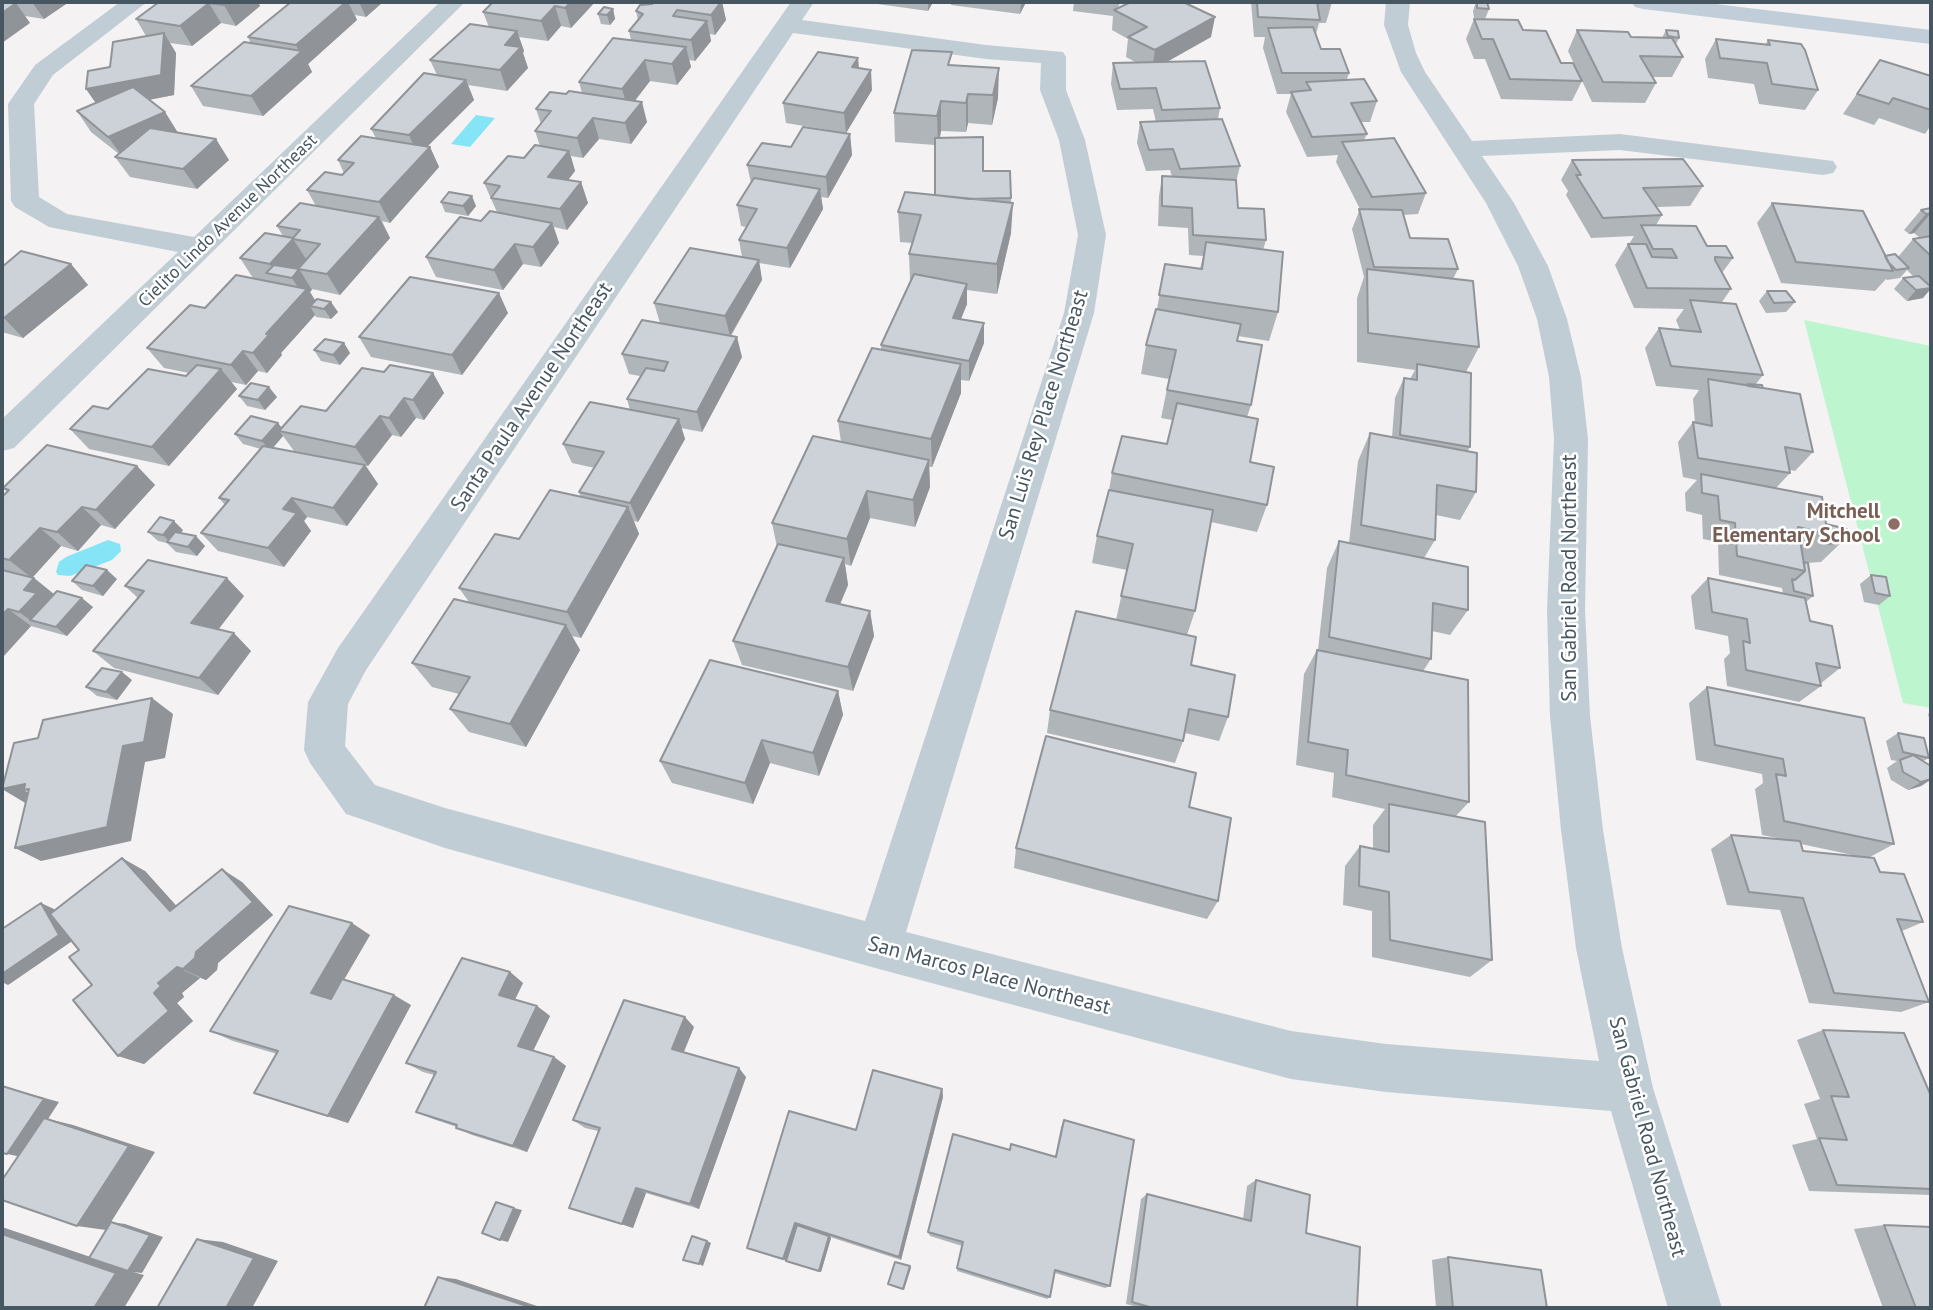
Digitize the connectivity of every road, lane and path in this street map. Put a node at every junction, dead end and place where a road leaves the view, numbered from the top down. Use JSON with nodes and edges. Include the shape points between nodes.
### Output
{"nodes":[{"id":1,"x":135,"y":2,"type":"edge"},
{"id":2,"x":453,"y":2,"type":"edge"},
{"id":3,"x":1398,"y":2,"type":"edge"},
{"id":4,"x":1643,"y":2,"type":"edge"},
{"id":5,"x":794,"y":13,"type":"edge"},
{"id":6,"x":1931,"y":37,"type":"edge"},
{"id":7,"x":1466,"y":149,"type":"junction"},
{"id":8,"x":1823,"y":167,"type":"dead end"},
{"id":9,"x":201,"y":247,"type":"junction"},
{"id":10,"x":2,"y":439,"type":"edge"},
{"id":11,"x":361,"y":800,"type":"joint"},
{"id":12,"x":879,"y":947,"type":"junction"},
{"id":13,"x":1629,"y":1088,"type":"junction"},
{"id":14,"x":1695,"y":1308,"type":"edge"}],
"edges":[{"from":1,"to":9,"type":"street","via":[[44,70],[21,104],[25,201],[59,221]]},
{"from":2,"to":9,"type":"street","name":"Cielito Lindo Avenue Northeast"},
{"from":3,"to":7,"type":"street","name":"San Gabriel Road Northeast","via":[[1396,25],[1404,53],[1430,100]]},
{"from":4,"to":6,"type":"street"},
{"from":5,"to":11,"type":"street","name":"Santa Paula Avenue Northeast","via":[[352,659],[328,702],[324,750]]},
{"from":5,"to":12,"type":"street","name":"San Luis Rey Place Northeast","via":[[986,52],[1054,57],[1054,90],[1072,141],[1092,235],[1079,313]]},
{"from":7,"to":8,"type":"street","via":[[1620,142]]},
{"from":7,"to":13,"type":"street","name":"San Gabriel Road Northeast","via":[[1533,266],[1552,319],[1565,377],[1571,439],[1566,610],[1570,716],[1599,948]]},
{"from":9,"to":10,"type":"street","name":"Cielito Lindo Avenue Northeast"},
{"from":11,"to":12,"type":"street","name":"San Marcos Place Northeast","via":[[445,828]]},
{"from":12,"to":13,"type":"street","name":"San Marcos Place Northeast","via":[[1291,1055],[1386,1068]]},
{"from":13,"to":14,"type":"street","name":"San Gabriel Road Northeast"}]}
